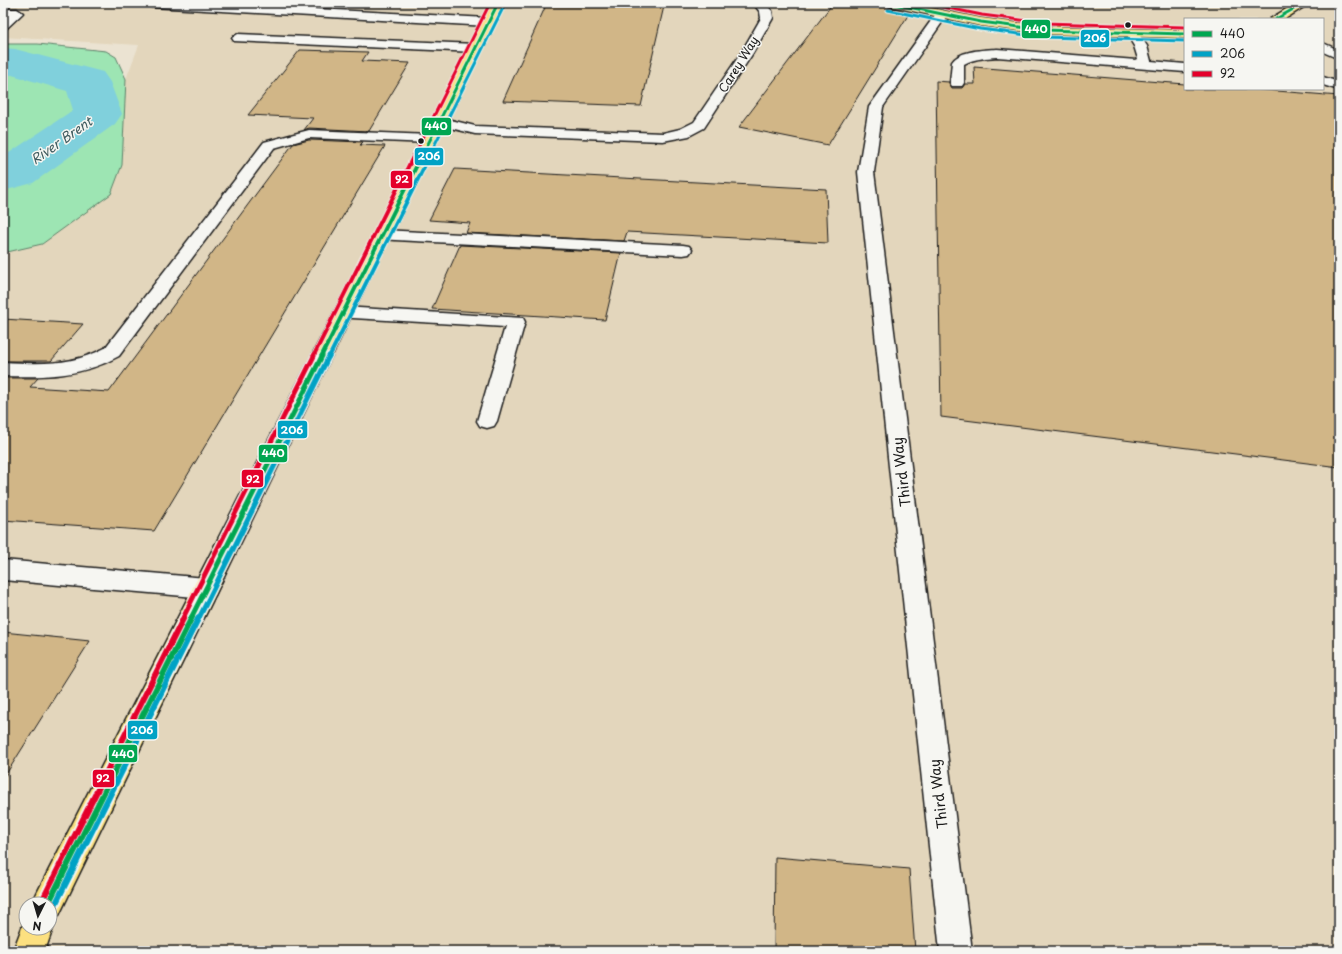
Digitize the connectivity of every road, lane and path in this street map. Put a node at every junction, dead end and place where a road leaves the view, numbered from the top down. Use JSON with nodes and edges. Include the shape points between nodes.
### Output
{"nodes":[{"id":1,"x":498,"y":3,"type":"edge"},
{"id":2,"x":759,"y":3,"type":"edge"},
{"id":3,"x":889,"y":3,"type":"edge"},
{"id":4,"x":1304,"y":3,"type":"edge"},
{"id":5,"x":152,"y":4,"type":"dead end"},
{"id":6,"x":3,"y":13,"type":"edge"},
{"id":7,"x":942,"y":14,"type":"junction"},
{"id":8,"x":1278,"y":18,"type":"edge"},
{"id":9,"x":488,"y":22,"type":"junction"},
{"id":10,"x":3,"y":25,"type":"edge"},
{"id":11,"x":1132,"y":33,"type":"junction"},
{"id":12,"x":1184,"y":34,"type":"edge"},
{"id":13,"x":238,"y":38,"type":"dead end"},
{"id":14,"x":476,"y":48,"type":"junction"},
{"id":15,"x":1324,"y":48,"type":"edge"},
{"id":16,"x":1339,"y":55,"type":"edge"},
{"id":17,"x":1139,"y":64,"type":"junction"},
{"id":18,"x":1184,"y":68,"type":"edge"},
{"id":19,"x":1324,"y":81,"type":"edge"},
{"id":20,"x":957,"y":83,"type":"dead end"},
{"id":21,"x":1339,"y":86,"type":"edge"},
{"id":22,"x":434,"y":130,"type":"junction"},
{"id":23,"x":382,"y":235,"type":"junction"},
{"id":24,"x":683,"y":250,"type":"dead end"},
{"id":25,"x":343,"y":313,"type":"junction"},
{"id":26,"x":3,"y":369,"type":"edge"},
{"id":27,"x":487,"y":421,"type":"dead end"},
{"id":28,"x":3,"y":570,"type":"edge"},
{"id":29,"x":206,"y":588,"type":"junction"},
{"id":30,"x":52,"y":896,"type":"edge"},
{"id":31,"x":34,"y":936,"type":"edge"},
{"id":32,"x":29,"y":951,"type":"edge"},
{"id":33,"x":956,"y":951,"type":"edge"}],
"edges":[{"from":1,"to":9,"type":"main road"},
{"from":2,"to":22,"type":"street","name":"Carey Way","via":[[766,11],[767,18],[747,53],[699,126],[684,133],[663,136]]},
{"from":3,"to":7,"type":"main road"},
{"from":4,"to":8,"type":"main road"},
{"from":5,"to":9,"type":"street"},
{"from":6,"to":10,"type":"street","via":[[17,13]]},
{"from":7,"to":11,"type":"main road","via":[[1043,30]]},
{"from":7,"to":33,"type":"street","name":"Third Way","via":[[876,107],[866,172]]},
{"from":9,"to":14,"type":"main road"},
{"from":11,"to":12,"type":"main road"},
{"from":11,"to":17,"type":"street","via":[[1144,54],[1145,61]]},
{"from":13,"to":14,"type":"street"},
{"from":14,"to":22,"type":"main road"},
{"from":15,"to":16,"type":"street"},
{"from":17,"to":18,"type":"street"},
{"from":17,"to":20,"type":"street","via":[[997,53],[980,54],[965,57],[958,62]]},
{"from":19,"to":21,"type":"street"},
{"from":22,"to":23,"type":"main road"},
{"from":22,"to":26,"type":"street","via":[[309,134],[269,146],[112,352],[98,362],[56,371]]},
{"from":23,"to":24,"type":"street"},
{"from":23,"to":25,"type":"main road"},
{"from":25,"to":27,"type":"street","via":[[516,322]]},
{"from":25,"to":29,"type":"main road"},
{"from":28,"to":29,"type":"street"},
{"from":29,"to":30,"type":"main road"},
{"from":31,"to":32,"type":"main road"}]}
